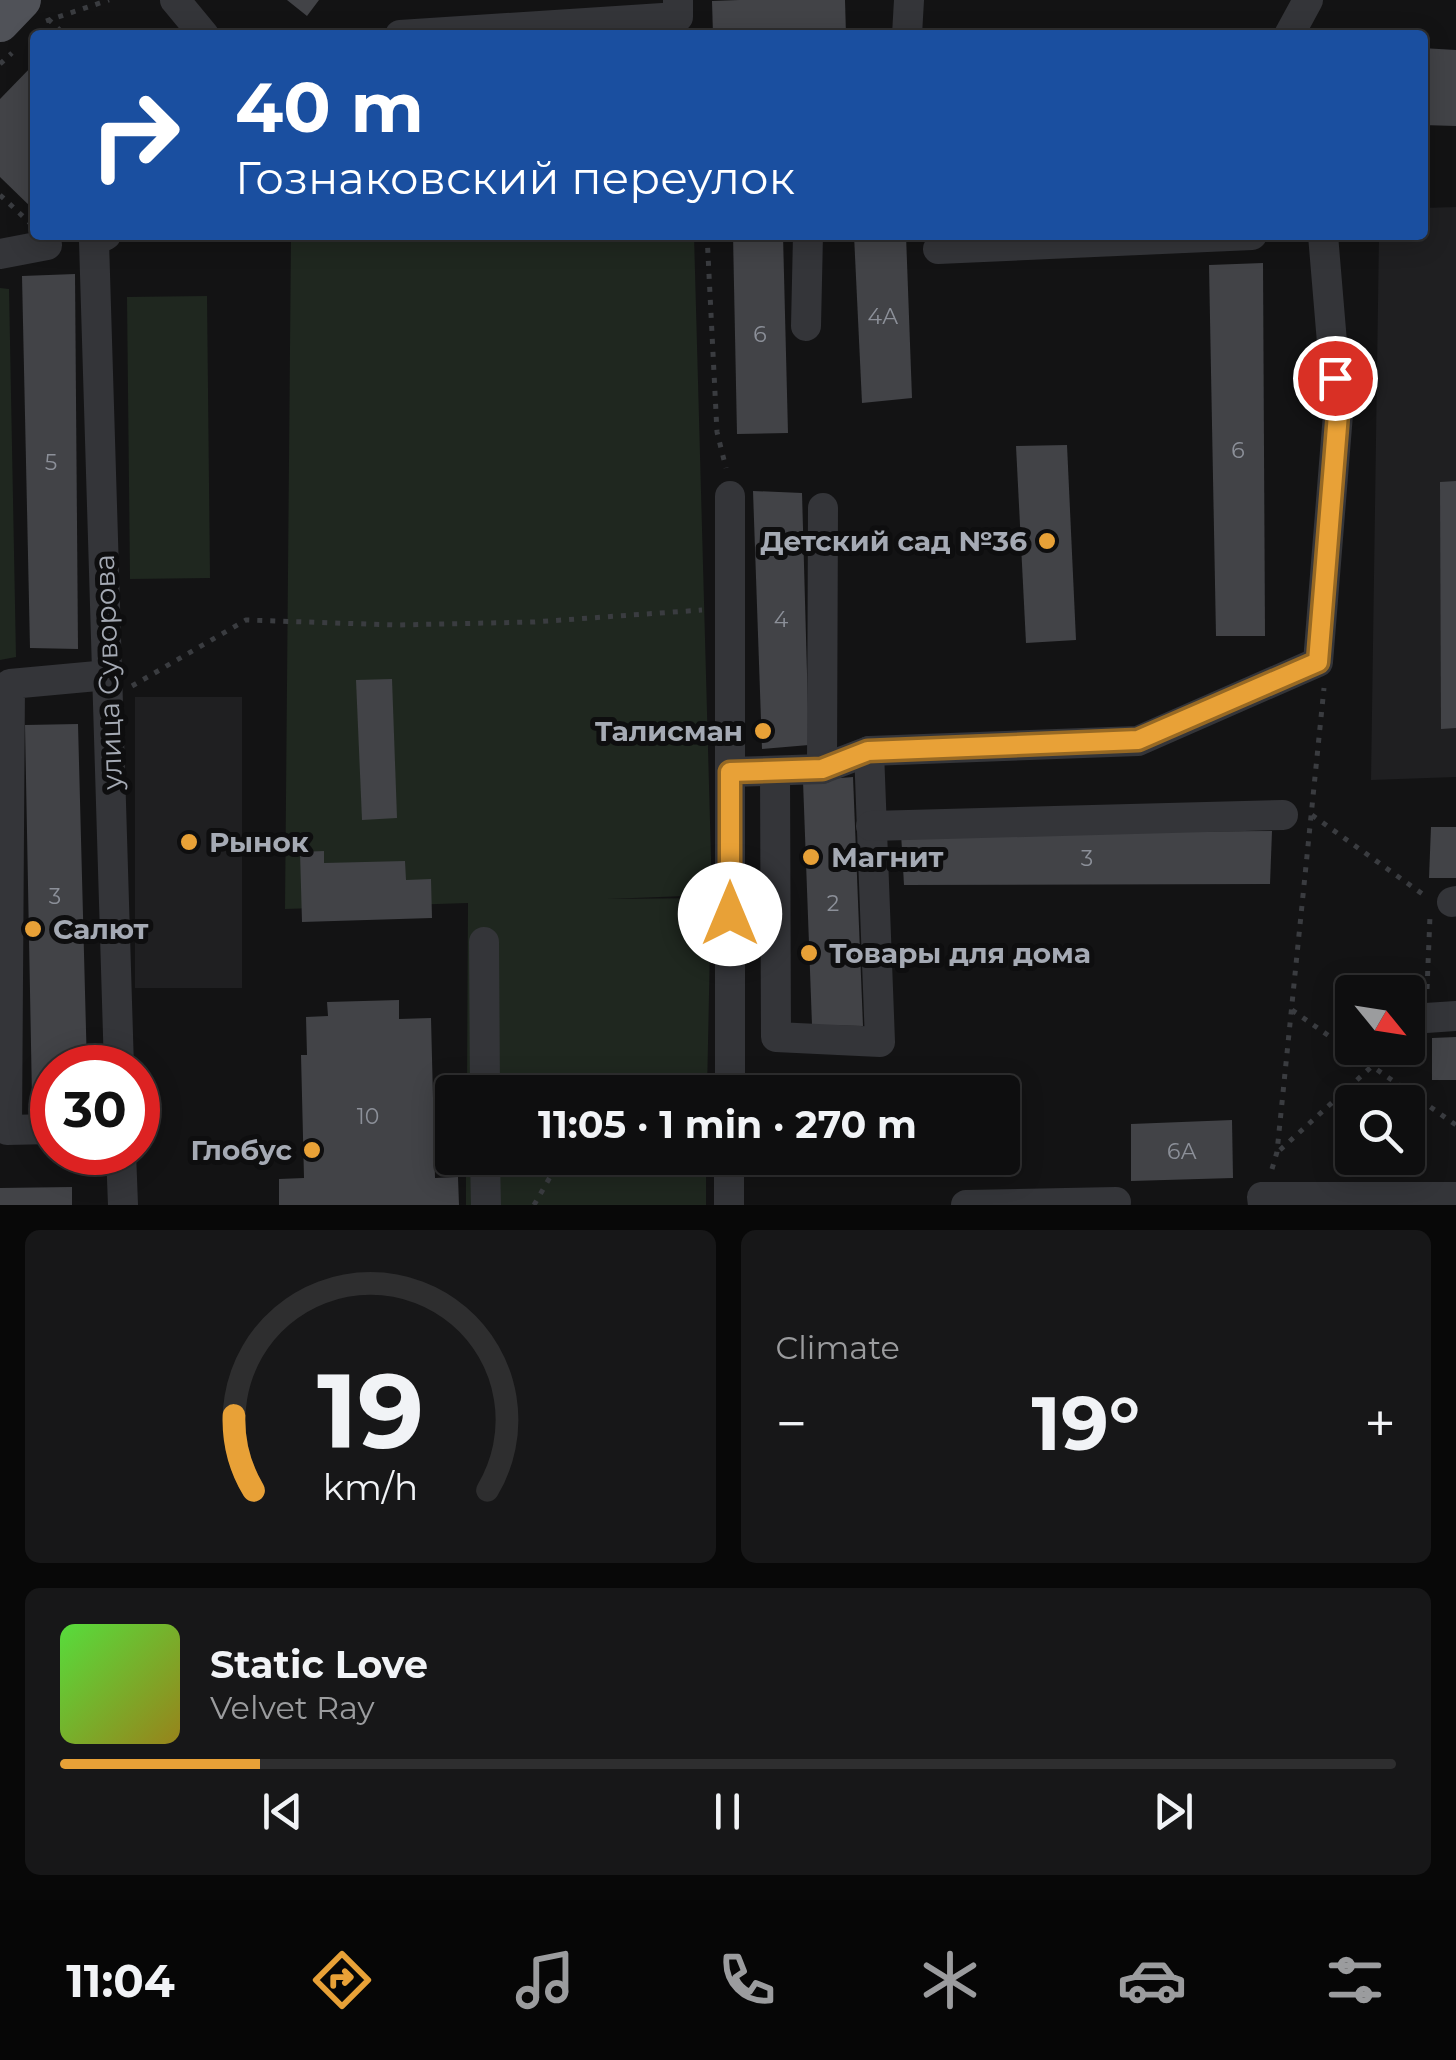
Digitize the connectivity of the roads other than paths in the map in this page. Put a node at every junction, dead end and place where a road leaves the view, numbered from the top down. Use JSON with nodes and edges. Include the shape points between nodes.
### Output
{"nodes":[{"id":1,"x":22,"y":0,"type":"edge"},
{"id":2,"x":678,"y":0,"type":"edge"},
{"id":3,"x":908,"y":0,"type":"edge"},
{"id":4,"x":1308,"y":0,"type":"edge"},
{"id":5,"x":180,"y":2,"type":"edge"},
{"id":6,"x":0,"y":22,"type":"edge"},
{"id":7,"x":200,"y":30,"type":"edge"},
{"id":8,"x":477,"y":30,"type":"edge"},
{"id":9,"x":906,"y":30,"type":"edge"},
{"id":10,"x":1293,"y":30,"type":"edge"},
{"id":11,"x":34,"y":240,"type":"edge"},
{"id":12,"x":96,"y":240,"type":"edge"},
{"id":13,"x":808,"y":240,"type":"edge"},
{"id":14,"x":1140,"y":240,"type":"edge"},
{"id":15,"x":1323,"y":240,"type":"edge"},
{"id":16,"x":938,"y":249,"type":"dead end"},
{"id":17,"x":0,"y":254,"type":"edge"},
{"id":18,"x":806,"y":326,"type":"dead end"},
{"id":19,"x":730,"y":496,"type":"dead end"},
{"id":20,"x":823,"y":508,"type":"dead end"},
{"id":21,"x":108,"y":687,"type":"junction"},
{"id":22,"x":868,"y":751,"type":"junction"},
{"id":23,"x":822,"y":769,"type":"junction"},
{"id":24,"x":730,"y":772,"type":"junction"},
{"id":25,"x":775,"y":772,"type":"junction"},
{"id":26,"x":1297,"y":815,"type":"road end"},
{"id":27,"x":871,"y":826,"type":"junction"},
{"id":28,"x":484,"y":942,"type":"dead end"},
{"id":29,"x":118,"y":1045,"type":"edge"},
{"id":30,"x":485,"y":1075,"type":"edge"},
{"id":31,"x":730,"y":1075,"type":"edge"},
{"id":32,"x":30,"y":1129,"type":"edge"},
{"id":33,"x":122,"y":1175,"type":"edge"},
{"id":34,"x":485,"y":1175,"type":"edge"},
{"id":35,"x":730,"y":1175,"type":"edge"},
{"id":36,"x":1456,"y":1198,"type":"edge"},
{"id":37,"x":1116,"y":1202,"type":"dead end"},
{"id":38,"x":123,"y":1205,"type":"edge"},
{"id":39,"x":486,"y":1205,"type":"edge"},
{"id":40,"x":730,"y":1205,"type":"edge"},
{"id":41,"x":966,"y":1205,"type":"edge"},
{"id":42,"x":1263,"y":1205,"type":"edge"}],
"edges":[{"from":1,"to":6,"type":"main road"},
{"from":2,"to":8,"type":"street","via":[[678,17]]},
{"from":3,"to":9,"type":"street"},
{"from":4,"to":10,"type":"street"},
{"from":5,"to":7,"type":"street"},
{"from":11,"to":17,"type":"street"},
{"from":12,"to":21,"type":"street","name":"улица Суворова"},
{"from":13,"to":18,"type":"street"},
{"from":14,"to":16,"type":"street"},
{"from":15,"to":22,"type":"street","via":[[1338,414],[1318,662],[1138,740]]},
{"from":19,"to":24,"type":"street"},
{"from":20,"to":23,"type":"street"},
{"from":21,"to":29,"type":"street","name":"улица Суворова"},
{"from":21,"to":32,"type":"street","via":[[10,684],[7,1130]]},
{"from":22,"to":23,"type":"street"},
{"from":22,"to":27,"type":"street"},
{"from":23,"to":25,"type":"street"},
{"from":24,"to":25,"type":"street"},
{"from":24,"to":31,"type":"street"},
{"from":25,"to":27,"type":"street","via":[[776,1037],[880,1042]]},
{"from":26,"to":27,"type":"street"},
{"from":28,"to":30,"type":"street"},
{"from":33,"to":38,"type":"street"},
{"from":34,"to":39,"type":"street"},
{"from":35,"to":40,"type":"street"},
{"from":36,"to":42,"type":"street","via":[[1262,1198]]},
{"from":37,"to":41,"type":"street"}]}
